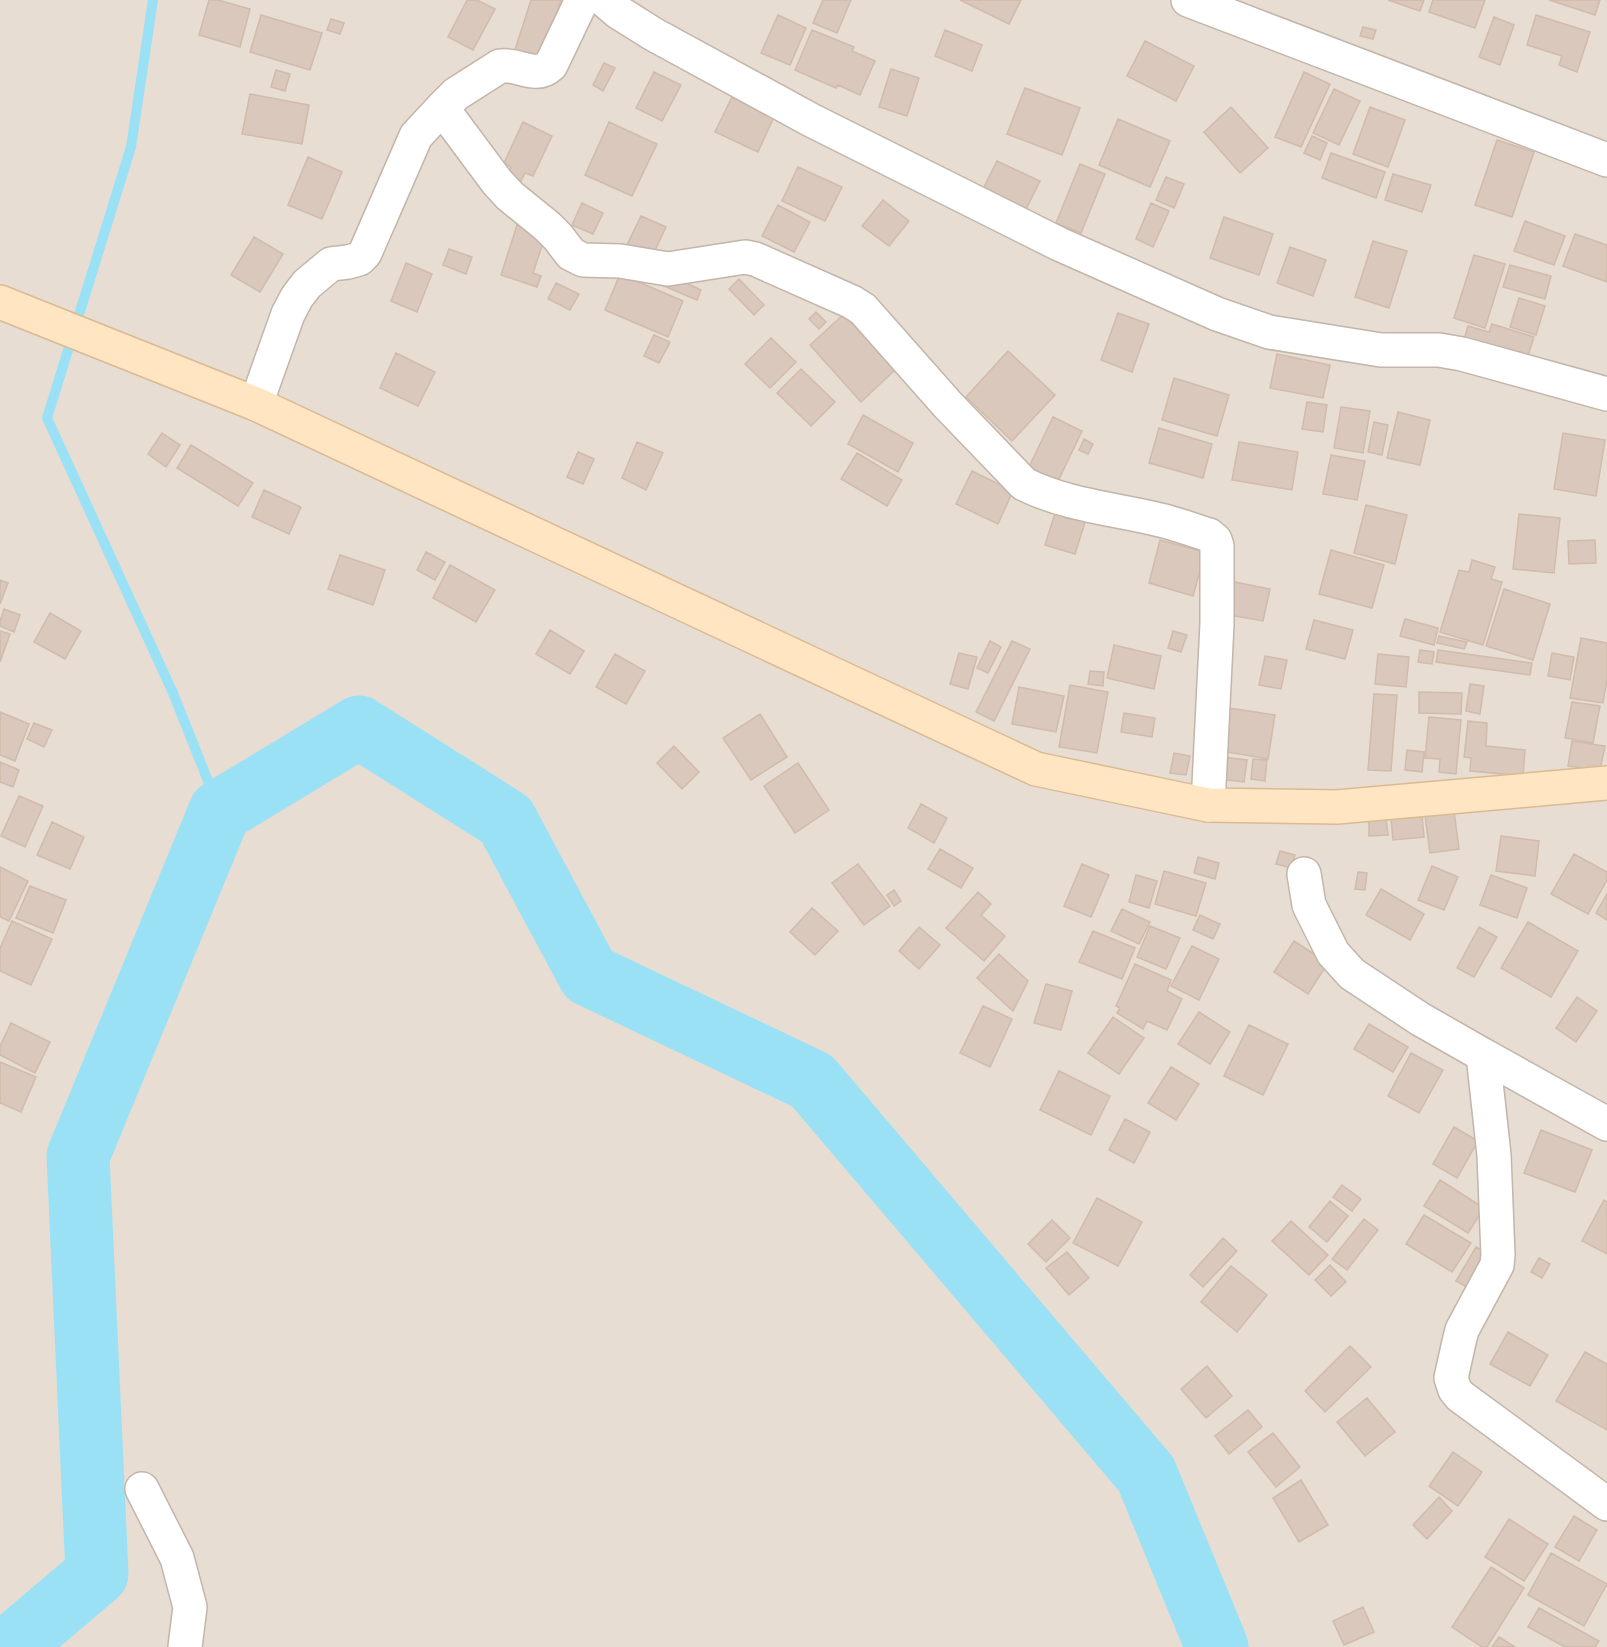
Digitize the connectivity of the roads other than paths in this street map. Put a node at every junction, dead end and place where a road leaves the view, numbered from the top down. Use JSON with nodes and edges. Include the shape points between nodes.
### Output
{"nodes":[{"id":1,"x":582,"y":0,"type":"edge"},
{"id":2,"x":604,"y":0,"type":"edge"},
{"id":3,"x":1188,"y":0,"type":"edge"},
{"id":4,"x":442,"y":108,"type":"junction"},
{"id":5,"x":1607,"y":160,"type":"edge"},
{"id":6,"x":6,"y":305,"type":"edge"},
{"id":7,"x":1607,"y":394,"type":"edge"},
{"id":8,"x":256,"y":404,"type":"junction"},
{"id":9,"x":1607,"y":783,"type":"edge"},
{"id":10,"x":1208,"y":805,"type":"junction"},
{"id":11,"x":1304,"y":874,"type":"dead end"},
{"id":12,"x":1483,"y":1055,"type":"junction"},
{"id":13,"x":1607,"y":1124,"type":"edge"},
{"id":14,"x":142,"y":1490,"type":"dead end"},
{"id":15,"x":1607,"y":1504,"type":"edge"},
{"id":16,"x":184,"y":1647,"type":"edge"}],
"edges":[{"from":1,"to":4,"type":"street","via":[[545,71],[500,66],[456,94]]},
{"from":2,"to":7,"type":"street","via":[[653,34],[811,120],[1059,244],[1217,314],[1269,332],[1381,350],[1462,354]]},
{"from":3,"to":5,"type":"street"},
{"from":4,"to":8,"type":"street","via":[[416,136],[365,253],[359,259],[331,264],[297,297]]},
{"from":4,"to":10,"type":"street","via":[[503,189],[547,226],[571,254],[583,260],[668,268],[745,257],[852,302],[863,309],[1024,484],[1080,503],[1162,520],[1215,540],[1217,624]]},
{"from":6,"to":8,"type":"main road"},
{"from":8,"to":10,"type":"main road","via":[[1036,769]]},
{"from":9,"to":10,"type":"main road","via":[[1337,807]]},
{"from":11,"to":12,"type":"street","via":[[1309,905],[1333,953],[1352,974],[1420,1020]]},
{"from":12,"to":13,"type":"street"},
{"from":12,"to":15,"type":"street","via":[[1494,1155],[1498,1255],[1497,1265],[1462,1330],[1452,1385],[1460,1396]]},
{"from":14,"to":16,"type":"street","via":[[177,1558],[190,1607]]}]}
